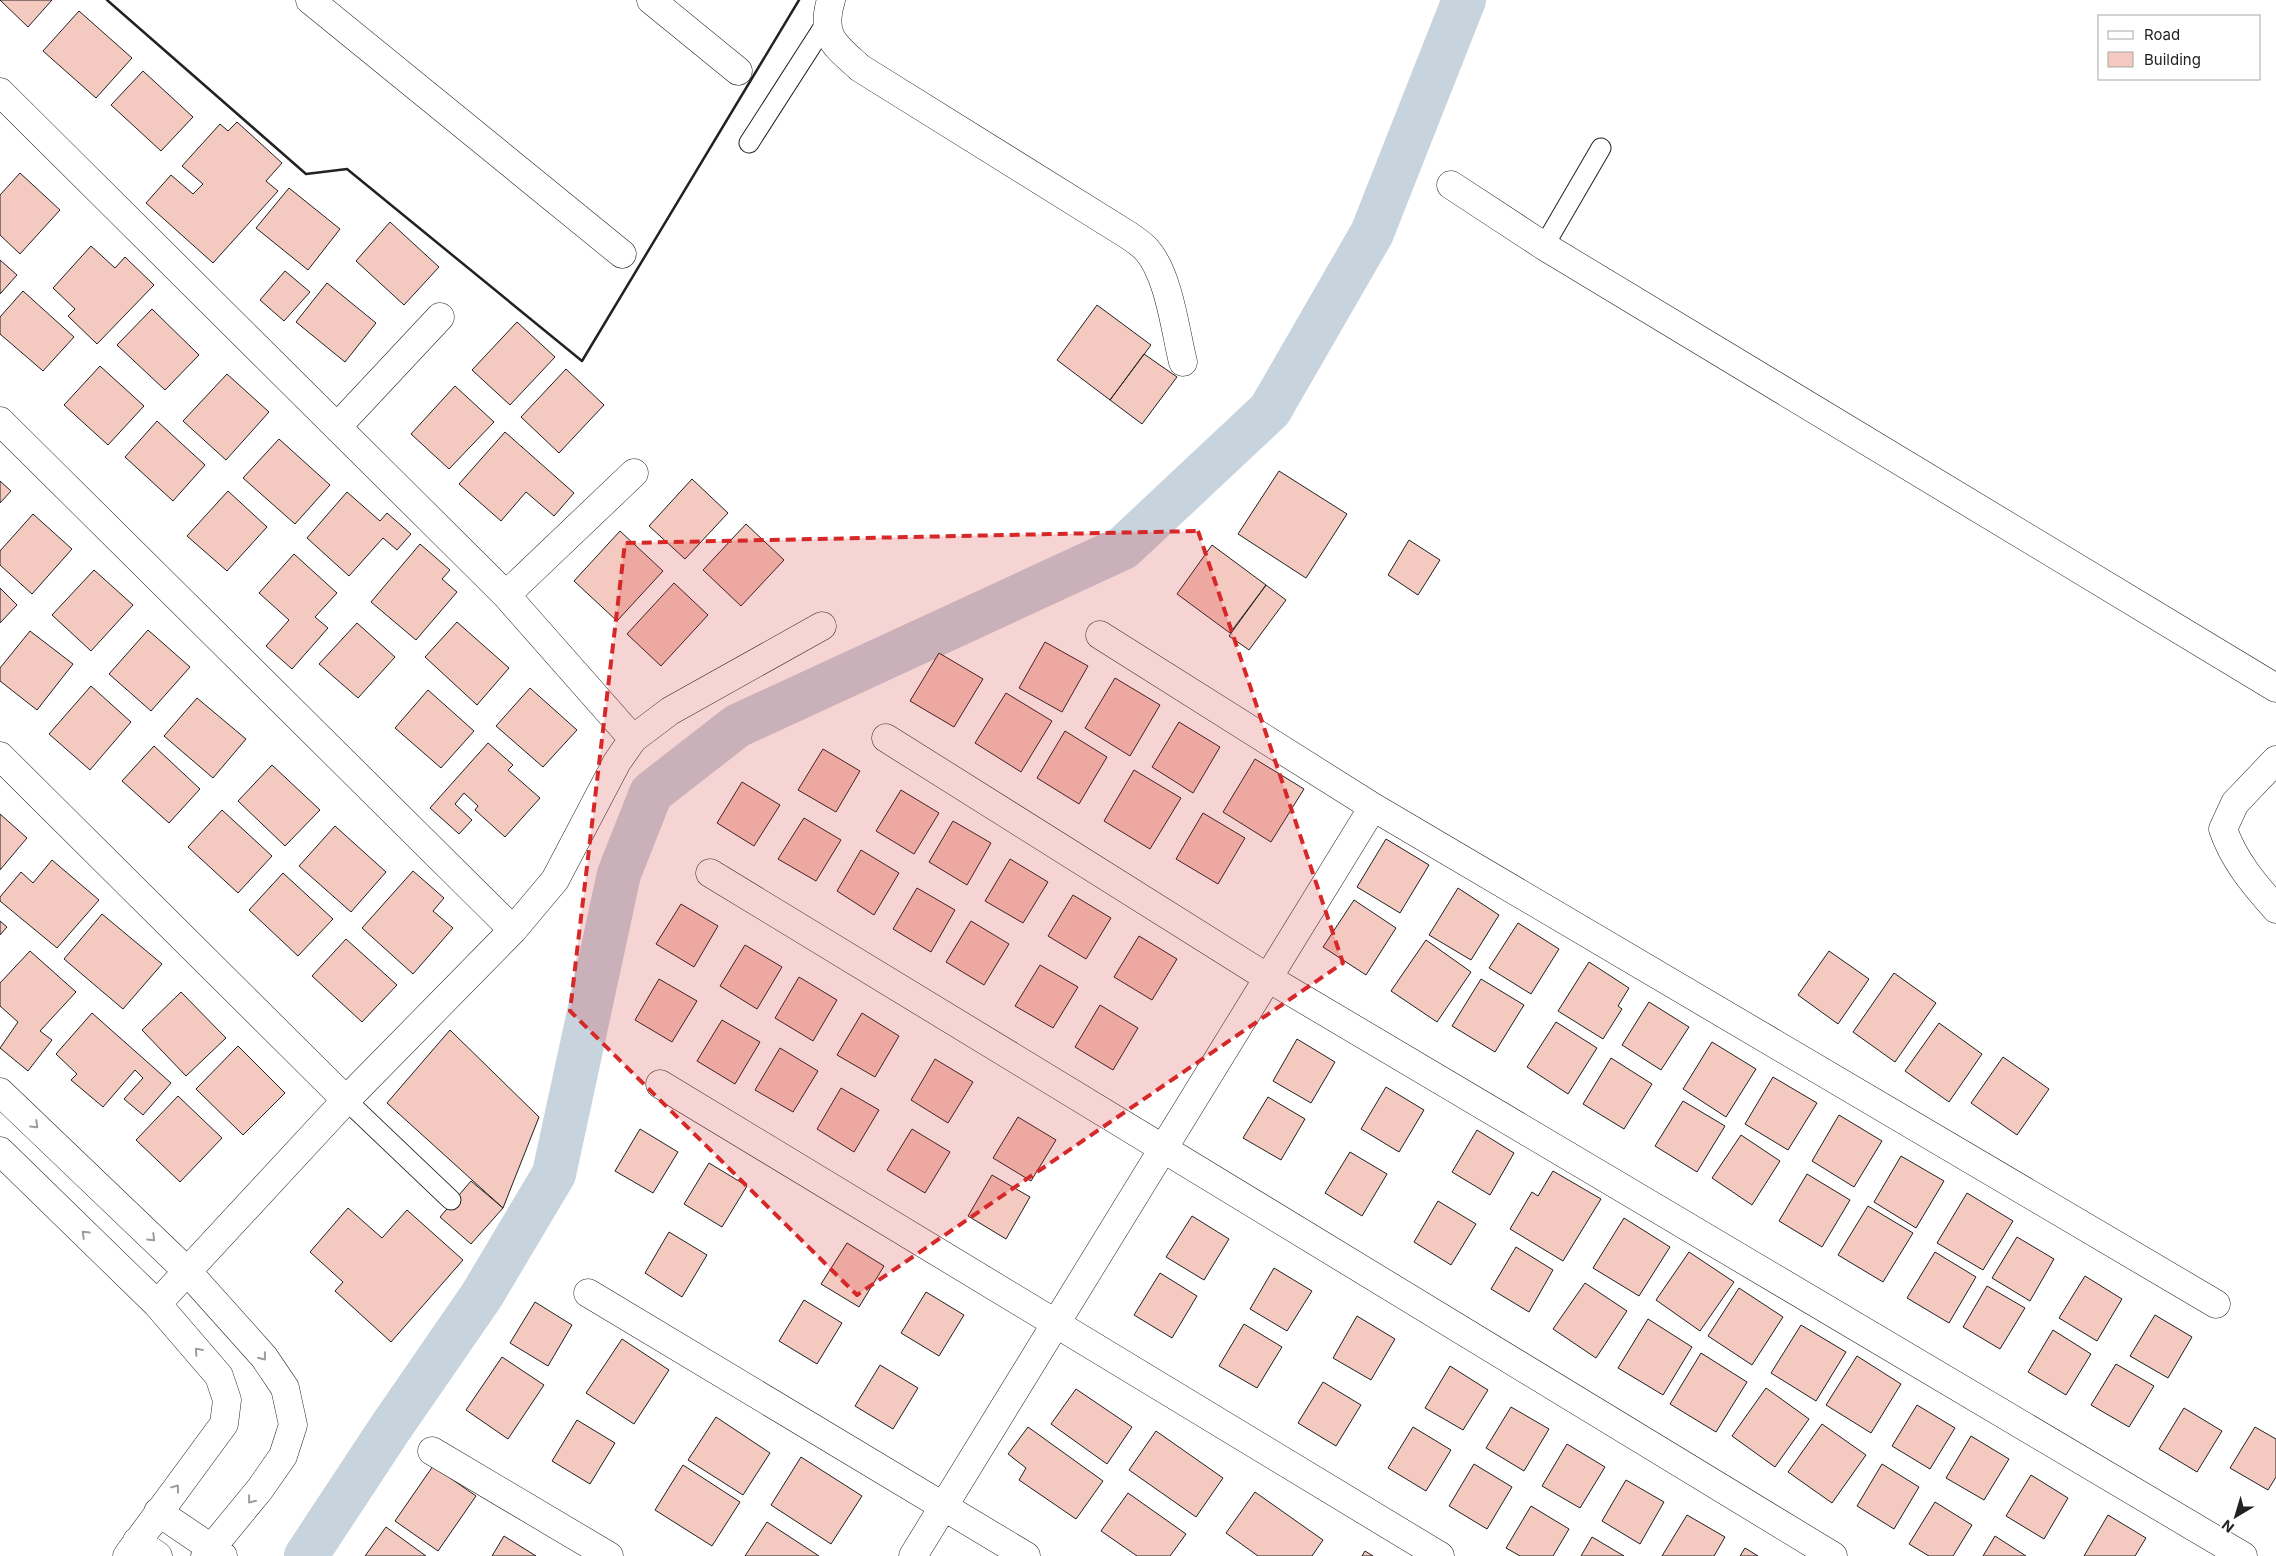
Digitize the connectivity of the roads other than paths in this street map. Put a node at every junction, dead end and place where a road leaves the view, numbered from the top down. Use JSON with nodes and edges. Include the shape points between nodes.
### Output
{"nodes":[{"id":1,"x":310,"y":0,"type":"edge"},
{"id":2,"x":652,"y":0,"type":"edge"},
{"id":3,"x":828,"y":11,"type":"edge"},
{"id":4,"x":738,"y":71,"type":"dead end"},
{"id":5,"x":0,"y":92,"type":"edge"},
{"id":6,"x":749,"y":144,"type":"dead end"},
{"id":7,"x":1601,"y":148,"type":"dead end"},
{"id":8,"x":1451,"y":185,"type":"dead end"},
{"id":9,"x":1544,"y":246,"type":"junction"},
{"id":10,"x":622,"y":254,"type":"dead end"},
{"id":11,"x":440,"y":317,"type":"dead end"},
{"id":12,"x":1182,"y":362,"type":"dead end"},
{"id":13,"x":0,"y":421,"type":"edge"},
{"id":14,"x":338,"y":426,"type":"junction"},
{"id":15,"x":634,"y":473,"type":"dead end"},
{"id":16,"x":506,"y":595,"type":"junction"},
{"id":17,"x":822,"y":626,"type":"dead end"},
{"id":18,"x":1100,"y":635,"type":"dead end"},
{"id":19,"x":2276,"y":688,"type":"edge"},
{"id":20,"x":886,"y":738,"type":"dead end"},
{"id":21,"x":633,"y":739,"type":"junction"},
{"id":22,"x":0,"y":756,"type":"edge"},
{"id":23,"x":2276,"y":760,"type":"edge"},
{"id":24,"x":1373,"y":806,"type":"junction"},
{"id":25,"x":710,"y":873,"type":"dead end"},
{"id":26,"x":2276,"y":909,"type":"edge"},
{"id":27,"x":513,"y":930,"type":"junction"},
{"id":28,"x":1268,"y":978,"type":"junction"},
{"id":29,"x":660,"y":1084,"type":"dead end"},
{"id":30,"x":0,"y":1092,"type":"edge"},
{"id":31,"x":346,"y":1100,"type":"junction"},
{"id":32,"x":1163,"y":1148,"type":"junction"},
{"id":33,"x":0,"y":1151,"type":"edge"},
{"id":34,"x":451,"y":1200,"type":"dead end"},
{"id":35,"x":187,"y":1271,"type":"junction"},
{"id":36,"x":588,"y":1293,"type":"dead end"},
{"id":37,"x":157,"y":1304,"type":"junction"},
{"id":38,"x":2216,"y":1304,"type":"dead end"},
{"id":39,"x":1055,"y":1323,"type":"junction"},
{"id":40,"x":432,"y":1451,"type":"dead end"},
{"id":41,"x":943,"y":1507,"type":"junction"},
{"id":42,"x":158,"y":1512,"type":"junction"},
{"id":43,"x":140,"y":1551,"type":"edge"},
{"id":44,"x":213,"y":1554,"type":"edge"},
{"id":45,"x":609,"y":1556,"type":"edge"},
{"id":46,"x":913,"y":1556,"type":"edge"},
{"id":47,"x":1026,"y":1556,"type":"edge"},
{"id":48,"x":1440,"y":1556,"type":"edge"},
{"id":49,"x":1833,"y":1556,"type":"edge"},
{"id":50,"x":2243,"y":1556,"type":"edge"}],
"edges":[{"from":1,"to":10,"type":"street"},
{"from":2,"to":4,"type":"street"},
{"from":3,"to":6,"type":"lane"},
{"from":3,"to":12,"type":"street","via":[[833,43],[860,68],[1146,249],[1164,285]]},
{"from":5,"to":14,"type":"street"},
{"from":7,"to":9,"type":"lane"},
{"from":8,"to":9,"type":"street"},
{"from":9,"to":19,"type":"street"},
{"from":11,"to":14,"type":"street"},
{"from":13,"to":27,"type":"street"},
{"from":14,"to":16,"type":"street"},
{"from":15,"to":16,"type":"street"},
{"from":16,"to":21,"type":"street"},
{"from":17,"to":21,"type":"street","via":[[670,711]]},
{"from":18,"to":24,"type":"street"},
{"from":20,"to":28,"type":"street"},
{"from":21,"to":27,"type":"street","via":[[617,762],[555,880]]},
{"from":22,"to":31,"type":"street"},
{"from":23,"to":26,"type":"street","via":[[2235,803],[2223,829],[2228,846],[2243,871]]},
{"from":24,"to":28,"type":"street"},
{"from":24,"to":38,"type":"street"},
{"from":25,"to":32,"type":"street"},
{"from":27,"to":31,"type":"street"},
{"from":28,"to":32,"type":"street"},
{"from":28,"to":50,"type":"street"},
{"from":29,"to":39,"type":"street"},
{"from":30,"to":35,"type":"street","one_way":true},
{"from":31,"to":34,"type":"lane"},
{"from":31,"to":35,"type":"street"},
{"from":32,"to":39,"type":"street"},
{"from":32,"to":49,"type":"street"},
{"from":37,"to":33,"type":"street","one_way":true},
{"from":35,"to":37,"type":"street"},
{"from":35,"to":44,"type":"street","one_way":true,"via":[[264,1357],[284,1388],[293,1425],[283,1456]]},
{"from":36,"to":41,"type":"street"},
{"from":42,"to":37,"type":"street","one_way":true,"via":[[224,1424],[227,1400],[219,1376]]},
{"from":39,"to":41,"type":"street"},
{"from":39,"to":48,"type":"street"},
{"from":40,"to":45,"type":"street"},
{"from":41,"to":46,"type":"street"},
{"from":41,"to":47,"type":"street"},
{"from":42,"to":43,"type":"street"},
{"from":42,"to":44,"type":"street"}]}
